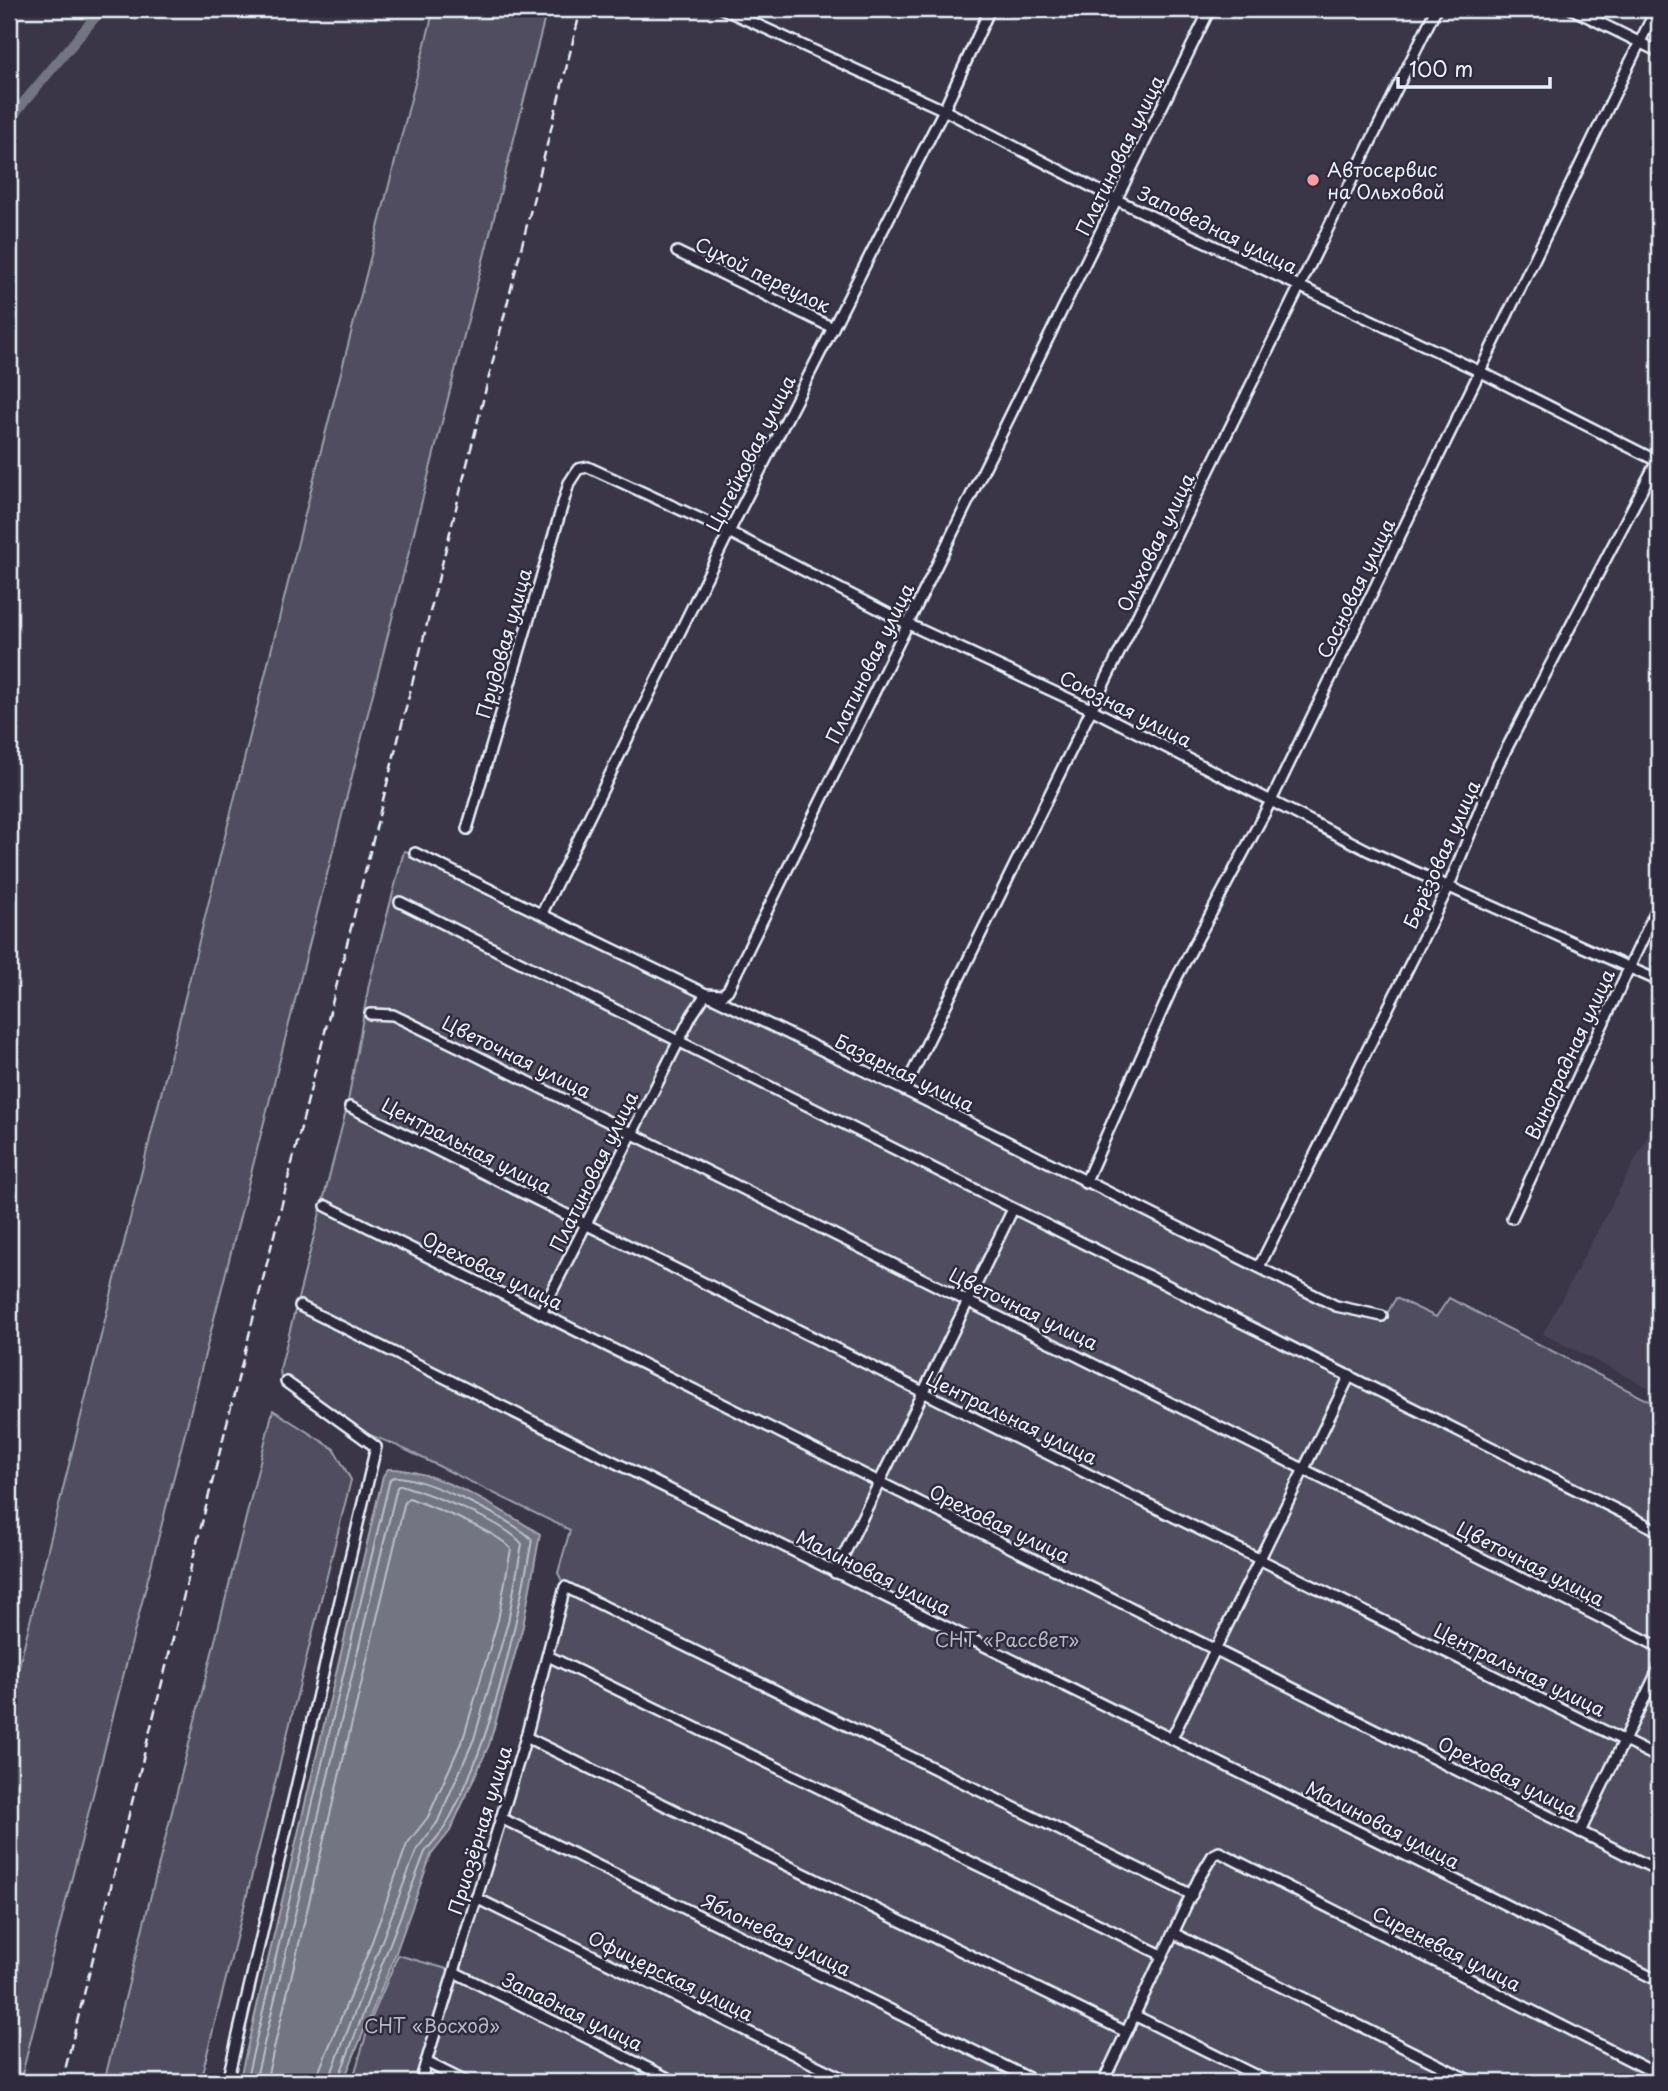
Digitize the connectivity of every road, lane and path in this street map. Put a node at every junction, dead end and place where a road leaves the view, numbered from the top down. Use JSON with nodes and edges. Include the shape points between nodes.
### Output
{"nodes":[{"id":1,"x":723,"y":9,"type":"edge"},
{"id":2,"x":990,"y":9,"type":"edge"},
{"id":3,"x":1210,"y":9,"type":"edge"},
{"id":4,"x":1436,"y":9,"type":"edge"},
{"id":5,"x":1572,"y":9,"type":"edge"},
{"id":6,"x":1656,"y":9,"type":"edge"},
{"id":7,"x":1640,"y":43,"type":"junction"},
{"id":8,"x":1659,"y":52,"type":"edge"},
{"id":9,"x":944,"y":110,"type":"junction"},
{"id":10,"x":1117,"y":200,"type":"junction"},
{"id":11,"x":677,"y":252,"type":"dead end"},
{"id":12,"x":1300,"y":288,"type":"junction"},
{"id":13,"x":832,"y":328,"type":"junction"},
{"id":14,"x":1481,"y":372,"type":"junction"},
{"id":15,"x":1659,"y":460,"type":"edge"},
{"id":16,"x":578,"y":470,"type":"joint"},
{"id":17,"x":729,"y":533,"type":"junction"},
{"id":18,"x":908,"y":624,"type":"junction"},
{"id":19,"x":1091,"y":709,"type":"junction"},
{"id":20,"x":1271,"y":801,"type":"junction"},
{"id":21,"x":467,"y":830,"type":"dead end"},
{"id":22,"x":415,"y":853,"type":"dead end"},
{"id":23,"x":1448,"y":888,"type":"junction"},
{"id":24,"x":400,"y":902,"type":"dead end"},
{"id":25,"x":1659,"y":904,"type":"edge"},
{"id":26,"x":542,"y":913,"type":"junction"},
{"id":27,"x":1628,"y":970,"type":"junction"},
{"id":28,"x":1659,"y":981,"type":"edge"},
{"id":29,"x":706,"y":994,"type":"junction"},
{"id":30,"x":370,"y":1014,"type":"dead end"},
{"id":31,"x":677,"y":1041,"type":"junction"},
{"id":32,"x":904,"y":1090,"type":"junction"},
{"id":33,"x":350,"y":1107,"type":"dead end"},
{"id":34,"x":631,"y":1132,"type":"junction"},
{"id":35,"x":1085,"y":1183,"type":"junction"},
{"id":36,"x":326,"y":1206,"type":"dead end"},
{"id":37,"x":1013,"y":1209,"type":"junction"},
{"id":38,"x":1512,"y":1219,"type":"dead end"},
{"id":39,"x":586,"y":1224,"type":"junction"},
{"id":40,"x":1259,"y":1267,"type":"junction"},
{"id":41,"x":968,"y":1300,"type":"junction"},
{"id":42,"x":300,"y":1306,"type":"dead end"},
{"id":43,"x":541,"y":1313,"type":"junction"},
{"id":44,"x":1382,"y":1316,"type":"dead end"},
{"id":45,"x":1350,"y":1375,"type":"junction"},
{"id":46,"x":286,"y":1382,"type":"dead end"},
{"id":47,"x":924,"y":1393,"type":"junction"},
{"id":48,"x":1306,"y":1468,"type":"junction"},
{"id":49,"x":880,"y":1482,"type":"junction"},
{"id":50,"x":1659,"y":1531,"type":"edge"},
{"id":51,"x":1260,"y":1560,"type":"junction"},
{"id":52,"x":835,"y":1573,"type":"junction"},
{"id":53,"x":1659,"y":1647,"type":"edge"},
{"id":54,"x":1215,"y":1649,"type":"junction"},
{"id":55,"x":548,"y":1656,"type":"junction"},
{"id":56,"x":1659,"y":1668,"type":"edge"},
{"id":57,"x":526,"y":1737,"type":"junction"},
{"id":58,"x":1172,"y":1738,"type":"junction"},
{"id":59,"x":1623,"y":1740,"type":"junction"},
{"id":60,"x":1659,"y":1758,"type":"edge"},
{"id":61,"x":501,"y":1818,"type":"junction"},
{"id":62,"x":1580,"y":1832,"type":"junction"},
{"id":63,"x":1659,"y":1871,"type":"edge"},
{"id":64,"x":1192,"y":1895,"type":"junction"},
{"id":65,"x":476,"y":1898,"type":"junction"},
{"id":66,"x":1172,"y":1933,"type":"junction"},
{"id":67,"x":1162,"y":1955,"type":"junction"},
{"id":68,"x":454,"y":1972,"type":"junction"},
{"id":69,"x":1659,"y":1981,"type":"edge"},
{"id":70,"x":1133,"y":2015,"type":"junction"},
{"id":71,"x":1124,"y":2031,"type":"junction"},
{"id":72,"x":426,"y":2063,"type":"junction"},
{"id":73,"x":1659,"y":2075,"type":"edge"},
{"id":74,"x":227,"y":2082,"type":"edge"},
{"id":75,"x":420,"y":2082,"type":"edge"},
{"id":76,"x":466,"y":2082,"type":"edge"},
{"id":77,"x":676,"y":2082,"type":"edge"},
{"id":78,"x":850,"y":2082,"type":"edge"},
{"id":79,"x":1037,"y":2082,"type":"edge"},
{"id":80,"x":1103,"y":2082,"type":"edge"},
{"id":81,"x":1269,"y":2082,"type":"edge"},
{"id":82,"x":1473,"y":2082,"type":"edge"}],
"edges":[{"from":1,"to":9,"type":"street","name":"Заповедная улица"},
{"from":2,"to":9,"type":"street","name":"Цигейковая улица"},
{"from":3,"to":10,"type":"street","name":"Платиновая улица"},
{"from":4,"to":12,"type":"street","name":"Ольховая улица"},
{"from":5,"to":7,"type":"street"},
{"from":6,"to":7,"type":"street","name":"Сосновая улица"},
{"from":7,"to":8,"type":"street"},
{"from":7,"to":14,"type":"street","name":"Сосновая улица"},
{"from":9,"to":10,"type":"street","name":"Заповедная улица"},
{"from":9,"to":13,"type":"street","name":"Цигейковая улица"},
{"from":10,"to":12,"type":"street","name":"Заповедная улица"},
{"from":10,"to":18,"type":"street","name":"Платиновая улица"},
{"from":11,"to":13,"type":"street","name":"Сухой переулок"},
{"from":12,"to":14,"type":"street","name":"Заповедная улица"},
{"from":12,"to":19,"type":"street","name":"Ольховая улица"},
{"from":13,"to":17,"type":"street","name":"Цигейковая улица"},
{"from":14,"to":15,"type":"street","name":"Заповедная улица"},
{"from":14,"to":20,"type":"street","name":"Сосновая улица"},
{"from":15,"to":23,"type":"street","name":"Берёзовая улица","via":[[1498,765]]},
{"from":16,"to":17,"type":"street","name":"Союзная улица","via":[[587,467]]},
{"from":16,"to":21,"type":"street","name":"Прудовая улица","via":[[569,483]]},
{"from":17,"to":18,"type":"street","name":"Союзная улица"},
{"from":17,"to":26,"type":"street","name":"Цигейковая улица"},
{"from":18,"to":19,"type":"street","name":"Союзная улица"},
{"from":18,"to":29,"type":"street","name":"Платиновая улица","via":[[727,990],[722,995]]},
{"from":19,"to":20,"type":"street","name":"Союзная улица"},
{"from":19,"to":32,"type":"street","name":"Ольховая улица"},
{"from":20,"to":23,"type":"street","name":"Союзная улица"},
{"from":20,"to":35,"type":"street","name":"Сосновая улица","via":[[1177,977]]},
{"from":22,"to":26,"type":"street","name":"Базарная улица"},
{"from":23,"to":27,"type":"street","name":"Союзная улица"},
{"from":23,"to":40,"type":"street","name":"Берёзовая улица"},
{"from":24,"to":31,"type":"street"},
{"from":25,"to":27,"type":"street","name":"Виноградная улица"},
{"from":26,"to":29,"type":"street","name":"Базарная улица"},
{"from":27,"to":28,"type":"street","name":"Союзная улица"},
{"from":27,"to":38,"type":"street","name":"Виноградная улица"},
{"from":29,"to":31,"type":"street","name":"Платиновая улица"},
{"from":29,"to":32,"type":"street","name":"Базарная улица"},
{"from":30,"to":34,"type":"street","name":"Цветочная улица","via":[[393,1015]]},
{"from":31,"to":34,"type":"street","name":"Платиновая улица"},
{"from":31,"to":37,"type":"street"},
{"from":32,"to":35,"type":"street","name":"Базарная улица"},
{"from":33,"to":39,"type":"street","name":"Центральная улица"},
{"from":34,"to":39,"type":"street","name":"Платиновая улица"},
{"from":34,"to":41,"type":"street","name":"Цветочная улица"},
{"from":35,"to":40,"type":"street","name":"Базарная улица"},
{"from":36,"to":43,"type":"street","name":"Ореховая улица"},
{"from":37,"to":41,"type":"street"},
{"from":37,"to":45,"type":"street"},
{"from":39,"to":43,"type":"street","name":"Платиновая улица"},
{"from":39,"to":47,"type":"street","name":"Центральная улица"},
{"from":40,"to":44,"type":"street","name":"Базарная улица","via":[[1336,1306]]},
{"from":41,"to":47,"type":"street"},
{"from":41,"to":48,"type":"street","name":"Цветочная улица"},
{"from":42,"to":52,"type":"street","name":"Малиновая улица"},
{"from":43,"to":49,"type":"street","name":"Ореховая улица"},
{"from":45,"to":48,"type":"street"},
{"from":45,"to":50,"type":"street"},
{"from":46,"to":74,"type":"street","via":[[376,1447]]},
{"from":47,"to":49,"type":"street"},
{"from":47,"to":51,"type":"street","name":"Центральная улица"},
{"from":48,"to":51,"type":"street"},
{"from":48,"to":53,"type":"street","name":"Цветочная улица"},
{"from":49,"to":52,"type":"street"},
{"from":49,"to":54,"type":"street","name":"Ореховая улица"},
{"from":51,"to":54,"type":"street"},
{"from":51,"to":59,"type":"street","name":"Центральная улица"},
{"from":52,"to":58,"type":"street","name":"Малиновая улица"},
{"from":54,"to":58,"type":"street"},
{"from":54,"to":62,"type":"street","name":"Ореховая улица"},
{"from":55,"to":57,"type":"street","name":"Приозёрная улица"},
{"from":55,"to":64,"type":"street","name":"Приозёрная улица","via":[[565,1587]]},
{"from":55,"to":67,"type":"street"},
{"from":56,"to":59,"type":"street"},
{"from":57,"to":61,"type":"street","name":"Приозёрная улица"},
{"from":57,"to":71,"type":"street"},
{"from":58,"to":69,"type":"street","name":"Малиновая улица"},
{"from":59,"to":60,"type":"street","name":"Центральная улица"},
{"from":59,"to":62,"type":"street"},
{"from":61,"to":65,"type":"street","name":"Приозёрная улица"},
{"from":61,"to":79,"type":"street","name":"Яблоневая улица"},
{"from":62,"to":63,"type":"street","name":"Ореховая улица"},
{"from":64,"to":66,"type":"street"},
{"from":64,"to":73,"type":"street","name":"Сиреневая улица","via":[[1209,1861],[1219,1852]]},
{"from":65,"to":68,"type":"street","name":"Приозёрная улица"},
{"from":65,"to":78,"type":"street","name":"Офицерская улица"},
{"from":66,"to":67,"type":"street"},
{"from":66,"to":82,"type":"street"},
{"from":67,"to":70,"type":"street"},
{"from":68,"to":72,"type":"street","name":"Приозёрная улица"},
{"from":68,"to":77,"type":"street","name":"Западная улица"},
{"from":70,"to":71,"type":"street"},
{"from":70,"to":81,"type":"street"},
{"from":71,"to":80,"type":"street"},
{"from":72,"to":75,"type":"street","name":"Приозёрная улица"},
{"from":72,"to":76,"type":"street"}]}
